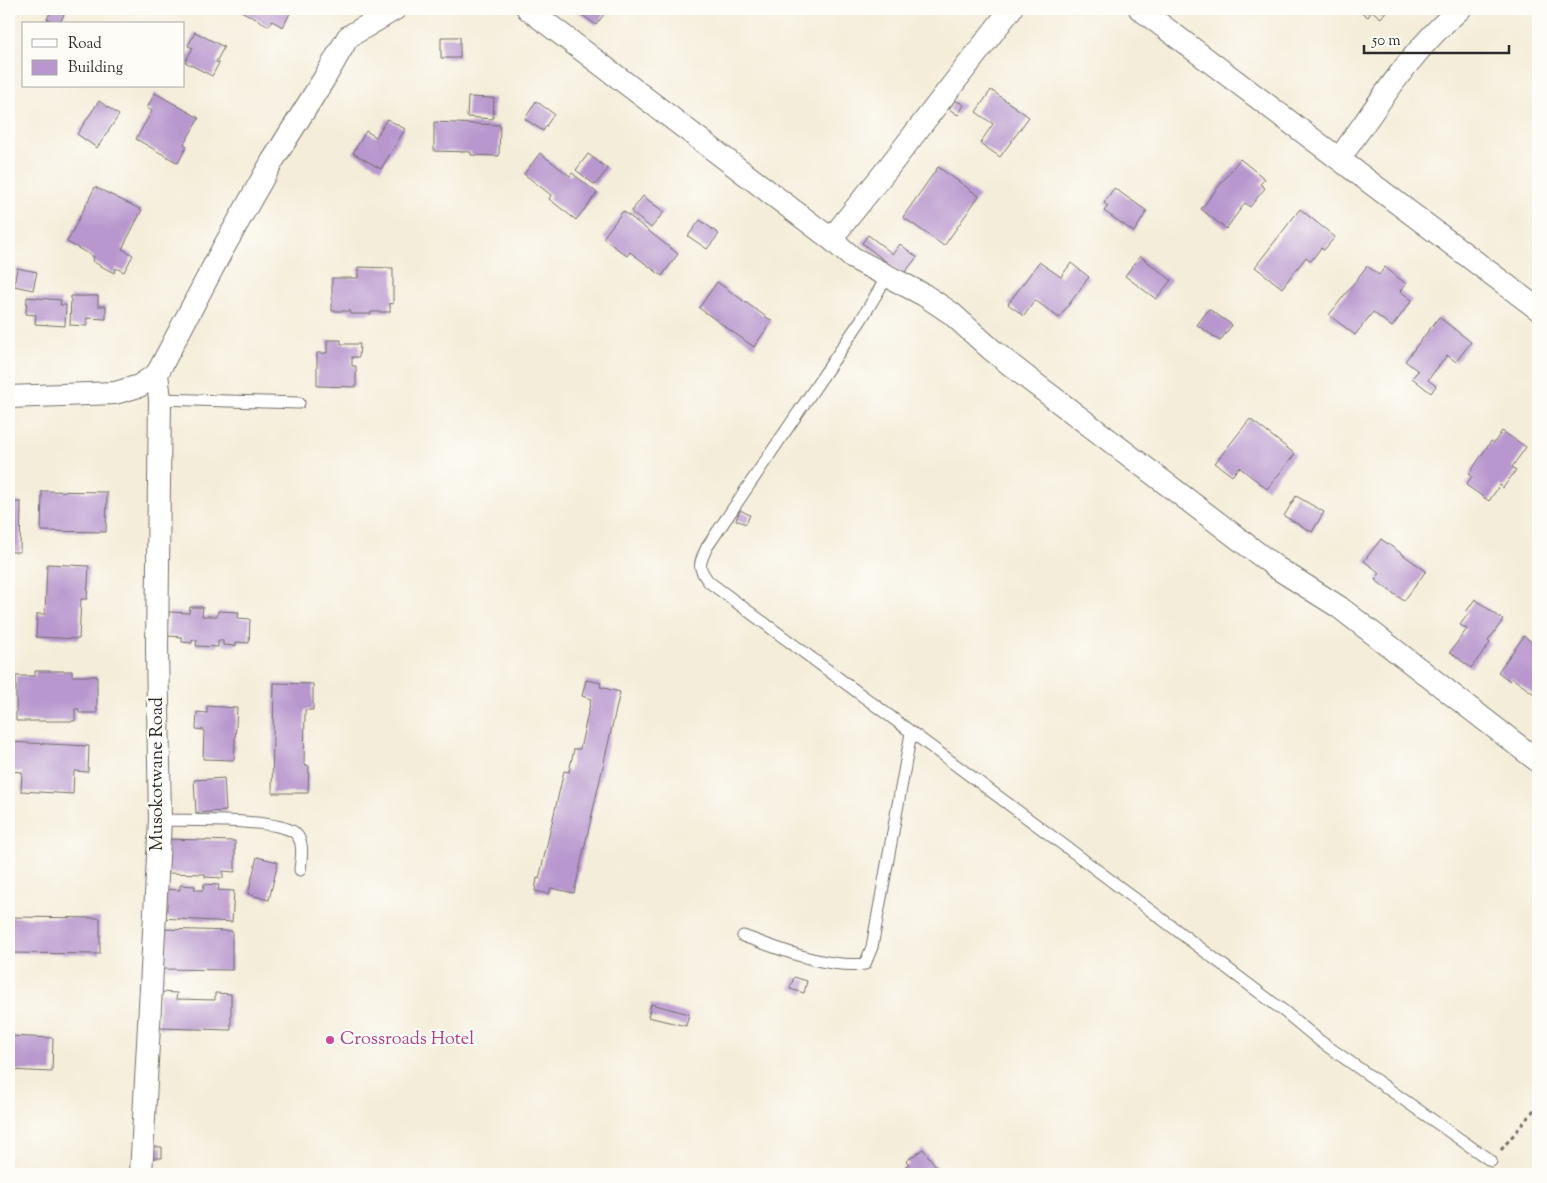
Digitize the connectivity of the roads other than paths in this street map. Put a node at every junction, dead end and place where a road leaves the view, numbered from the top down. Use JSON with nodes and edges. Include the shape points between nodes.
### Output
{"nodes":[{"id":1,"x":364,"y":9,"type":"edge"},
{"id":2,"x":395,"y":9,"type":"edge"},
{"id":3,"x":528,"y":9,"type":"edge"},
{"id":4,"x":1011,"y":9,"type":"edge"},
{"id":5,"x":1140,"y":9,"type":"edge"},
{"id":6,"x":1460,"y":9,"type":"edge"},
{"id":7,"x":348,"y":37,"type":"junction"},
{"id":8,"x":1339,"y":159,"type":"junction"},
{"id":9,"x":831,"y":239,"type":"junction"},
{"id":10,"x":892,"y":278,"type":"junction"},
{"id":11,"x":1538,"y":309,"type":"edge"},
{"id":12,"x":156,"y":374,"type":"junction"},
{"id":13,"x":9,"y":397,"type":"edge"},
{"id":14,"x":160,"y":399,"type":"junction"},
{"id":15,"x":299,"y":403,"type":"dead end"},
{"id":16,"x":911,"y":732,"type":"junction"},
{"id":17,"x":1538,"y":761,"type":"edge"},
{"id":18,"x":160,"y":820,"type":"junction"},
{"id":19,"x":300,"y":870,"type":"dead end"},
{"id":20,"x":742,"y":936,"type":"dead end"},
{"id":21,"x":1492,"y":1162,"type":"road end"},
{"id":22,"x":141,"y":1174,"type":"edge"}],
"edges":[{"from":1,"to":7,"type":"street"},
{"from":2,"to":7,"type":"street"},
{"from":3,"to":9,"type":"street"},
{"from":4,"to":9,"type":"street"},
{"from":5,"to":8,"type":"street"},
{"from":6,"to":8,"type":"street","via":[[1417,54]]},
{"from":7,"to":12,"type":"street","via":[[225,244]]},
{"from":8,"to":11,"type":"street"},
{"from":9,"to":10,"type":"street","via":[[853,258]]},
{"from":10,"to":16,"type":"lane","via":[[882,285],[851,336],[707,547],[701,560],[701,572]]},
{"from":10,"to":17,"type":"street","via":[[951,313],[1030,380],[1277,568],[1339,607]]},
{"from":12,"to":13,"type":"street","via":[[139,386],[115,393]]},
{"from":12,"to":14,"type":"street","name":"Musokotwane Road"},
{"from":14,"to":15,"type":"lane"},
{"from":14,"to":18,"type":"street","name":"Musokotwane Road","via":[[157,648]]},
{"from":16,"to":20,"type":"lane","via":[[872,947],[865,964],[847,966],[802,956]]},
{"from":16,"to":21,"type":"lane","via":[[1320,1041]]},
{"from":18,"to":19,"type":"lane","via":[[226,821],[283,827],[296,834],[301,844]]},
{"from":18,"to":22,"type":"street","name":"Musokotwane Road"}]}
